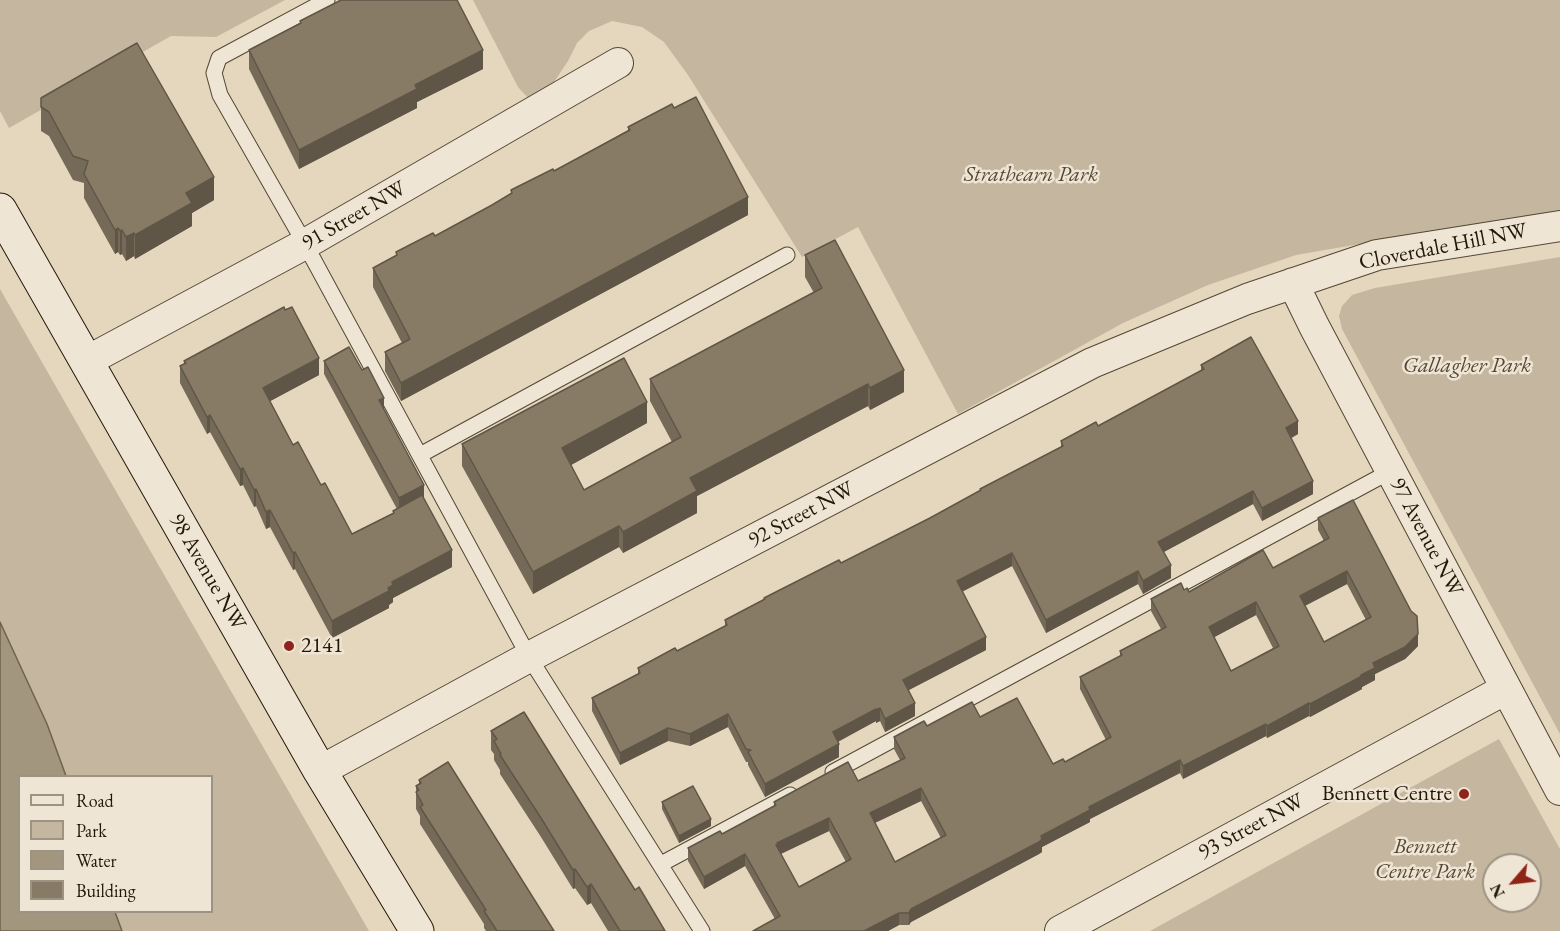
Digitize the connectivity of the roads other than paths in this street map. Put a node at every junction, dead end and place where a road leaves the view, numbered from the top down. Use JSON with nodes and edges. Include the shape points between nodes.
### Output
{"nodes":[{"id":1,"x":327,"y":0,"type":"edge"},
{"id":2,"x":618,"y":63,"type":"dead end"},
{"id":3,"x":0,"y":210,"type":"edge"},
{"id":4,"x":1560,"y":226,"type":"edge"},
{"id":5,"x":305,"y":244,"type":"junction"},
{"id":6,"x":787,"y":255,"type":"dead end"},
{"id":7,"x":1293,"y":283,"type":"junction"},
{"id":8,"x":87,"y":362,"type":"junction"},
{"id":9,"x":420,"y":455,"type":"junction"},
{"id":10,"x":1391,"y":471,"type":"junction"},
{"id":11,"x":529,"y":657,"type":"junction"},
{"id":12,"x":1506,"y":689,"type":"junction"},
{"id":13,"x":320,"y":771,"type":"junction"},
{"id":14,"x":819,"y":779,"type":"edge"},
{"id":15,"x":798,"y":790,"type":"edge"},
{"id":16,"x":1560,"y":790,"type":"edge"},
{"id":17,"x":661,"y":864,"type":"junction"},
{"id":18,"x":417,"y":931,"type":"edge"},
{"id":19,"x":702,"y":931,"type":"edge"},
{"id":20,"x":1060,"y":931,"type":"edge"}],
"edges":[{"from":1,"to":5,"type":"lane","via":[[219,58],[214,73],[220,95]]},
{"from":2,"to":5,"type":"street","name":"91 Street NW"},
{"from":3,"to":8,"type":"main road","name":"98 Avenue NW"},
{"from":4,"to":7,"type":"street","name":"Cloverdale Hill NW","via":[[1377,255]]},
{"from":5,"to":8,"type":"street","name":"91 Street NW"},
{"from":5,"to":9,"type":"lane"},
{"from":6,"to":9,"type":"lane"},
{"from":7,"to":10,"type":"street","name":"97 Avenue NW"},
{"from":7,"to":11,"type":"street","name":"92 Street NW","via":[[1092,363]]},
{"from":8,"to":13,"type":"main road","name":"98 Avenue NW"},
{"from":9,"to":11,"type":"lane"},
{"from":10,"to":12,"type":"street","name":"97 Avenue NW"},
{"from":10,"to":14,"type":"lane"},
{"from":11,"to":13,"type":"street","name":"92 Street NW"},
{"from":11,"to":17,"type":"lane"},
{"from":12,"to":16,"type":"street","name":"97 Avenue NW"},
{"from":12,"to":20,"type":"street","name":"93 Street NW"},
{"from":13,"to":18,"type":"main road","name":"98 Avenue NW"},
{"from":15,"to":17,"type":"lane"},
{"from":17,"to":19,"type":"lane"}]}
